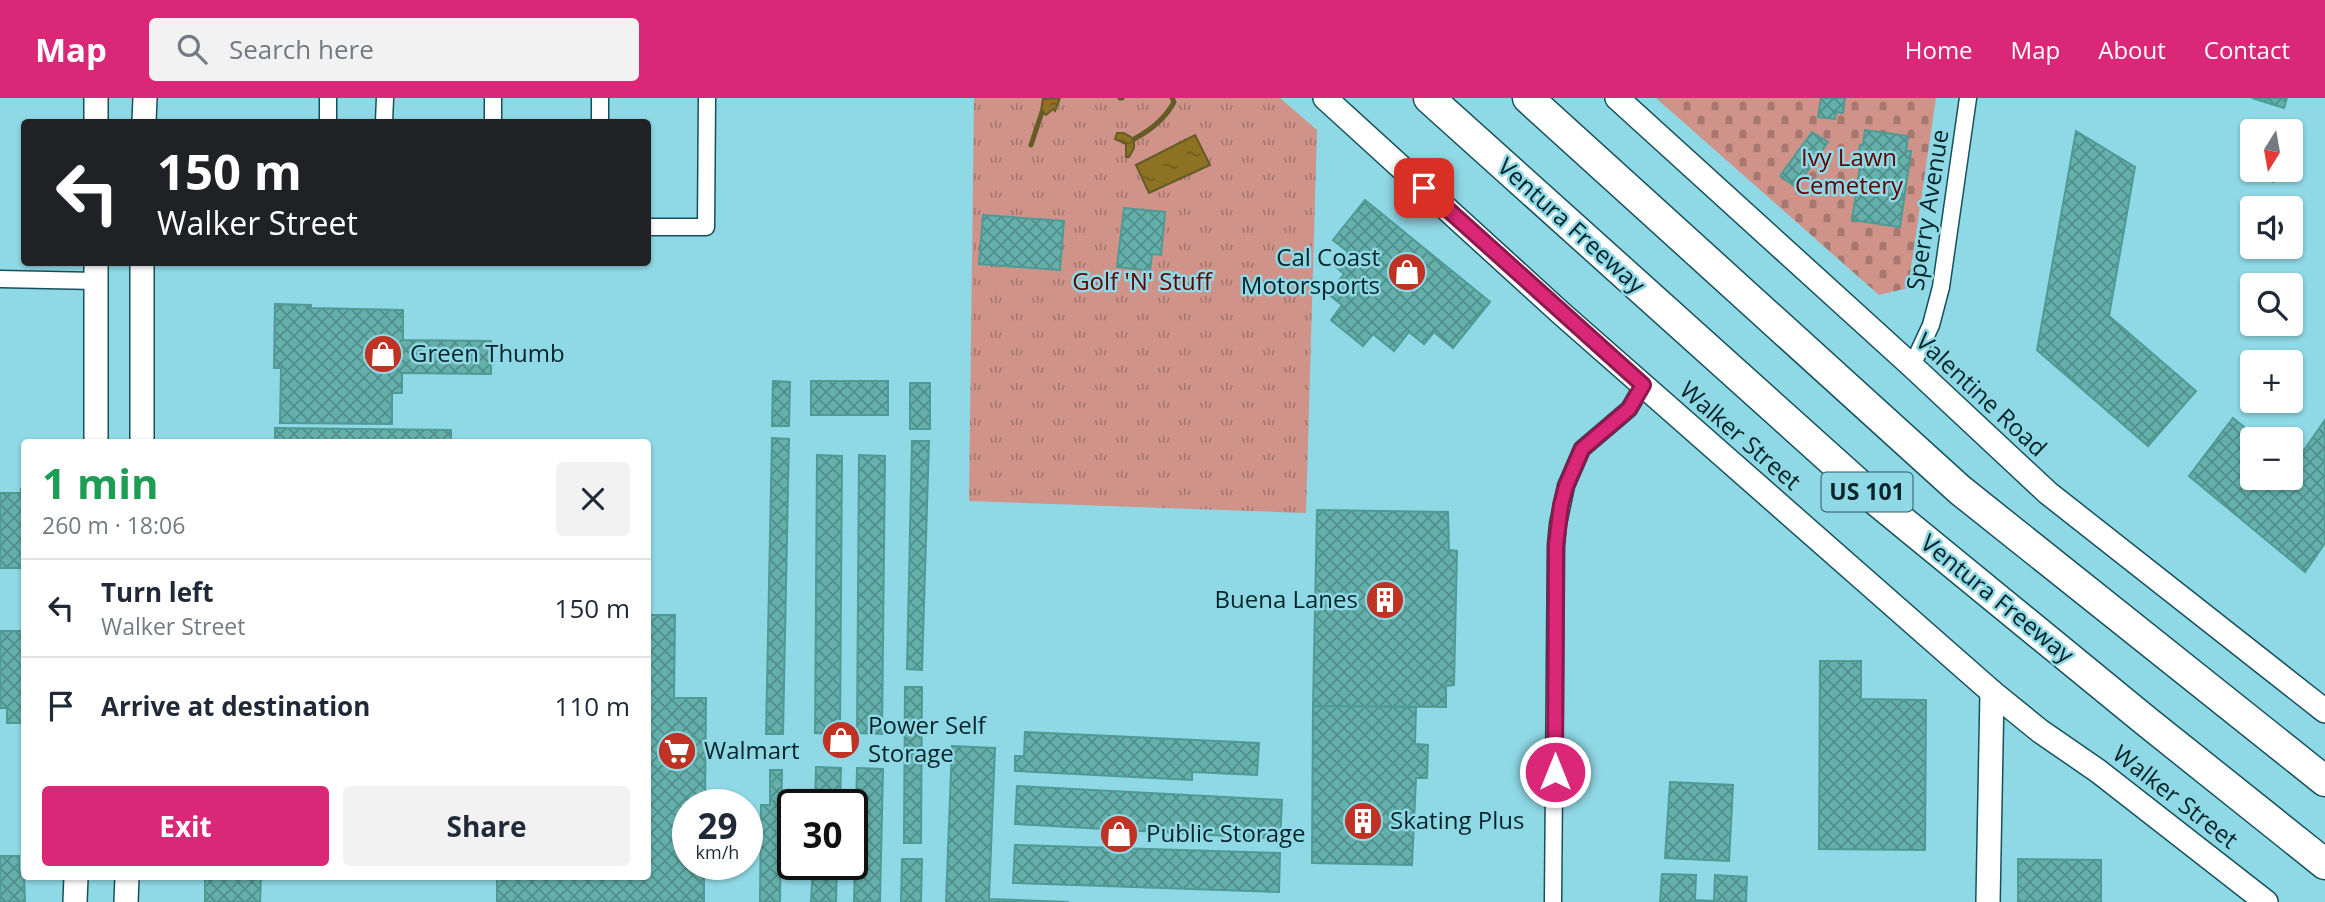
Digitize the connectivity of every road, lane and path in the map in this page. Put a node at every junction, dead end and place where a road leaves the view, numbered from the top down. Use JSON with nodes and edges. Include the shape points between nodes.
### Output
{"nodes":[{"id":1,"x":96,"y":98,"type":"edge"},
{"id":2,"x":145,"y":98,"type":"edge"},
{"id":3,"x":328,"y":98,"type":"edge"},
{"id":4,"x":385,"y":98,"type":"edge"},
{"id":5,"x":493,"y":98,"type":"edge"},
{"id":6,"x":600,"y":98,"type":"edge"},
{"id":7,"x":707,"y":98,"type":"edge"},
{"id":8,"x":1325,"y":98,"type":"edge"},
{"id":9,"x":1429,"y":98,"type":"edge"},
{"id":10,"x":1528,"y":98,"type":"edge"},
{"id":11,"x":1617,"y":98,"type":"edge"},
{"id":12,"x":1968,"y":98,"type":"edge"},
{"id":13,"x":96,"y":119,"type":"edge"},
{"id":14,"x":144,"y":119,"type":"edge"},
{"id":15,"x":328,"y":119,"type":"edge"},
{"id":16,"x":384,"y":119,"type":"edge"},
{"id":17,"x":493,"y":119,"type":"edge"},
{"id":18,"x":600,"y":119,"type":"edge"},
{"id":19,"x":651,"y":227,"type":"edge"},
{"id":20,"x":142,"y":266,"type":"edge"},
{"id":21,"x":96,"y":272,"type":"edge"},
{"id":22,"x":0,"y":279,"type":"edge"},
{"id":23,"x":1912,"y":366,"type":"junction"},
{"id":24,"x":1643,"y":385,"type":"junction"},
{"id":25,"x":96,"y":439,"type":"edge"},
{"id":26,"x":142,"y":439,"type":"edge"},
{"id":27,"x":1992,"y":692,"type":"junction"},
{"id":28,"x":2323,"y":707,"type":"edge"},
{"id":29,"x":2325,"y":781,"type":"edge"},
{"id":30,"x":2325,"y":864,"type":"edge"},
{"id":31,"x":76,"y":880,"type":"edge"},
{"id":32,"x":127,"y":880,"type":"edge"},
{"id":33,"x":75,"y":902,"type":"edge"},
{"id":34,"x":126,"y":902,"type":"edge"},
{"id":35,"x":1553,"y":902,"type":"edge"},
{"id":36,"x":1988,"y":902,"type":"edge"},
{"id":37,"x":2266,"y":902,"type":"edge"}],
"edges":[{"from":1,"to":13,"type":"street"},
{"from":2,"to":14,"type":"street"},
{"from":3,"to":15,"type":"street"},
{"from":4,"to":16,"type":"street"},
{"from":5,"to":17,"type":"street"},
{"from":6,"to":18,"type":"street"},
{"from":7,"to":19,"type":"street","via":[[706,227]]},
{"from":8,"to":24,"type":"street","name":"Walker Street"},
{"from":9,"to":30,"type":"highway","name":"Ventura Freeway","number":"US 101","via":[[1876,500]]},
{"from":10,"to":29,"type":"highway","number":"US 101","via":[[1960,490]]},
{"from":11,"to":23,"type":"street","name":"Valentine Road"},
{"from":12,"to":23,"type":"street","name":"Sperry Avenue","via":[[1941,287],[1931,325]]},
{"from":20,"to":26,"type":"street"},
{"from":21,"to":22,"type":"street"},
{"from":21,"to":25,"type":"street"},
{"from":23,"to":28,"type":"street","name":"Valentine Road","via":[[2048,493]]},
{"from":24,"to":27,"type":"street","name":"Walker Street"},
{"from":24,"to":35,"type":"street","via":[[1629,409],[1582,449],[1566,486],[1558,524]]},
{"from":27,"to":36,"type":"street"},
{"from":27,"to":37,"type":"street","name":"Walker Street"},
{"from":31,"to":33,"type":"street"},
{"from":32,"to":34,"type":"street"}]}
